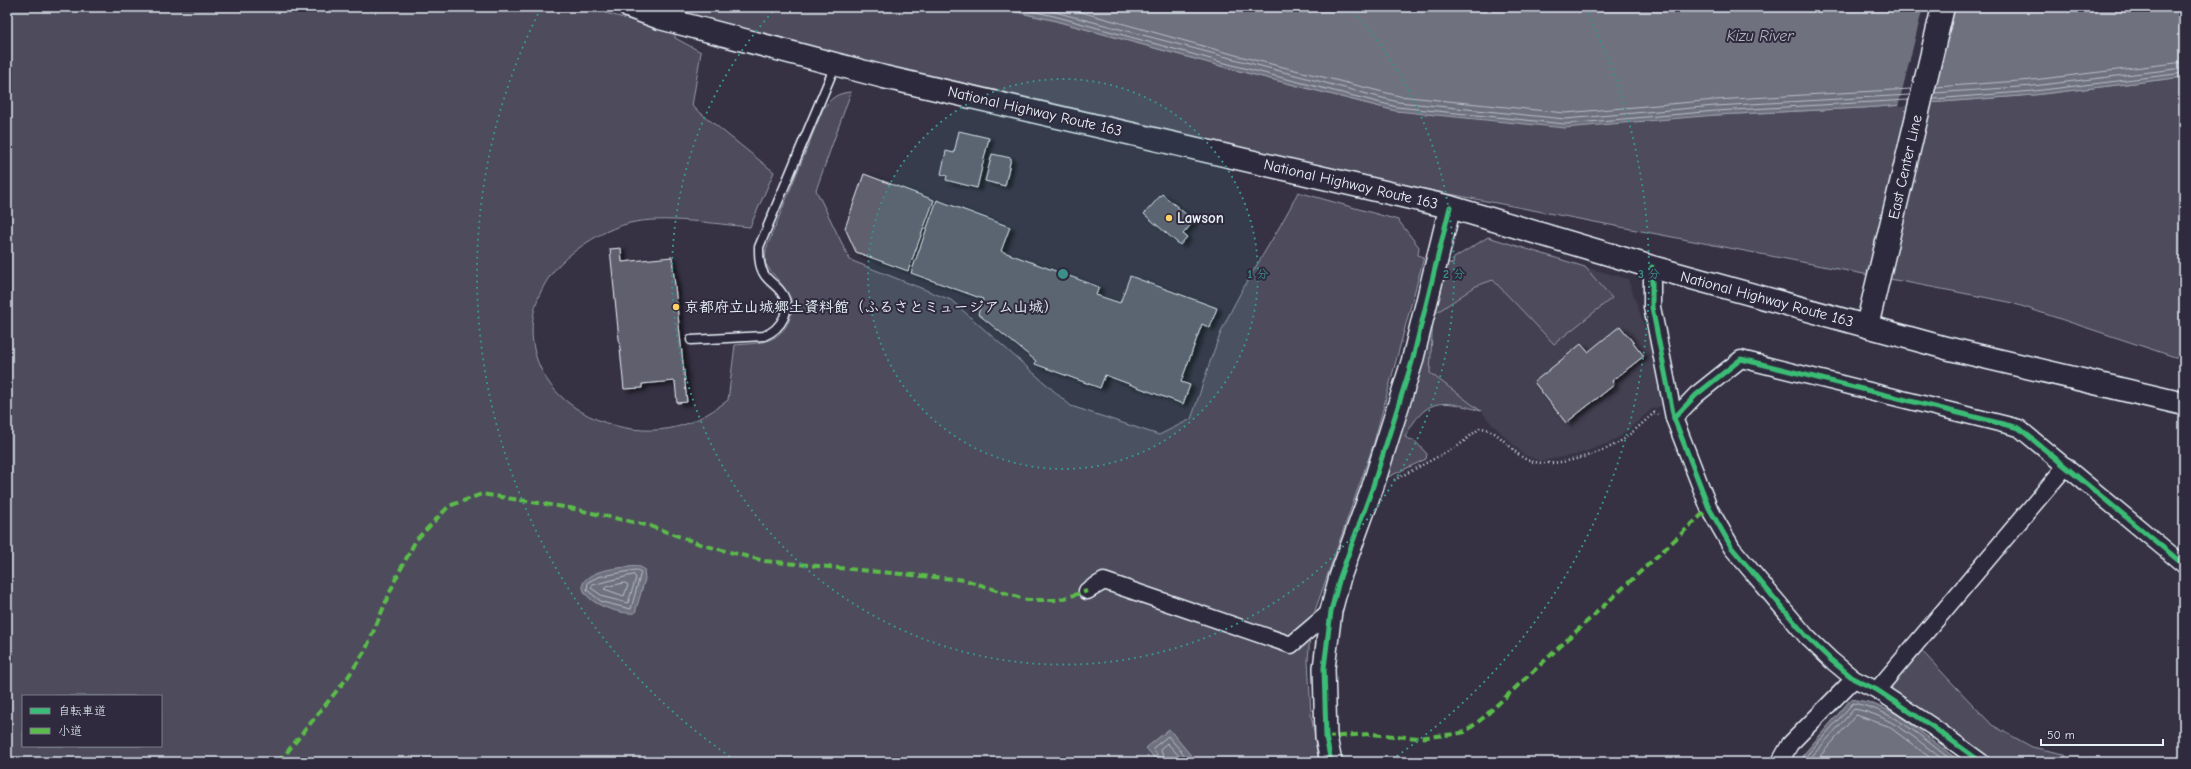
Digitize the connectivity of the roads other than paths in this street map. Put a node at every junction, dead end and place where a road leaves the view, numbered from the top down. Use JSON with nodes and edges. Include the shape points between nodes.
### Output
{"nodes":[{"id":1,"x":630,"y":7,"type":"edge"},
{"id":2,"x":1943,"y":7,"type":"edge"},
{"id":3,"x":836,"y":63,"type":"junction"},
{"id":4,"x":1450,"y":207,"type":"junction"},
{"id":5,"x":1652,"y":267,"type":"junction"},
{"id":6,"x":1867,"y":326,"type":"junction"},
{"id":7,"x":691,"y":340,"type":"dead end"},
{"id":8,"x":2184,"y":404,"type":"edge"},
{"id":9,"x":1674,"y":418,"type":"junction"},
{"id":10,"x":2066,"y":466,"type":"junction"},
{"id":11,"x":2184,"y":565,"type":"edge"},
{"id":12,"x":1087,"y":592,"type":"dead end"},
{"id":13,"x":1331,"y":611,"type":"junction"},
{"id":14,"x":1854,"y":679,"type":"junction"},
{"id":15,"x":1877,"y":690,"type":"junction"},
{"id":16,"x":1331,"y":762,"type":"edge"},
{"id":17,"x":1780,"y":762,"type":"edge"},
{"id":18,"x":1981,"y":762,"type":"edge"}],
"edges":[{"from":1,"to":3,"type":"highway","name":"National Highway Route 163","via":[[660,18]]},
{"from":2,"to":6,"type":"highway","name":"East Center Line"},
{"from":3,"to":4,"type":"highway","name":"National Highway Route 163","via":[[884,77]]},
{"from":3,"to":7,"type":"lane","via":[[759,247],[760,264],[764,274],[782,293],[785,301],[786,309],[782,323],[764,336]]},
{"from":4,"to":5,"type":"highway","name":"National Highway Route 163"},
{"from":4,"to":13,"type":"street","via":[[1412,362]]},
{"from":5,"to":6,"type":"highway","name":"National Highway Route 163"},
{"from":5,"to":9,"type":"street","via":[[1652,307]]},
{"from":6,"to":8,"type":"highway","name":"National Highway Route 163","via":[[1946,348]]},
{"from":9,"to":10,"type":"street","via":[[1696,395],[1741,359],[2019,428]]},
{"from":9,"to":14,"type":"street","via":[[1709,508],[1732,548],[1807,637]]},
{"from":10,"to":11,"type":"street"},
{"from":10,"to":15,"type":"street"},
{"from":12,"to":13,"type":"street","via":[[1104,581],[1291,644]]},
{"from":13,"to":16,"type":"street","via":[[1324,668],[1326,736]]},
{"from":14,"to":15,"type":"street"},
{"from":14,"to":17,"type":"street","via":[[1790,744]]},
{"from":15,"to":18,"type":"street"}]}
